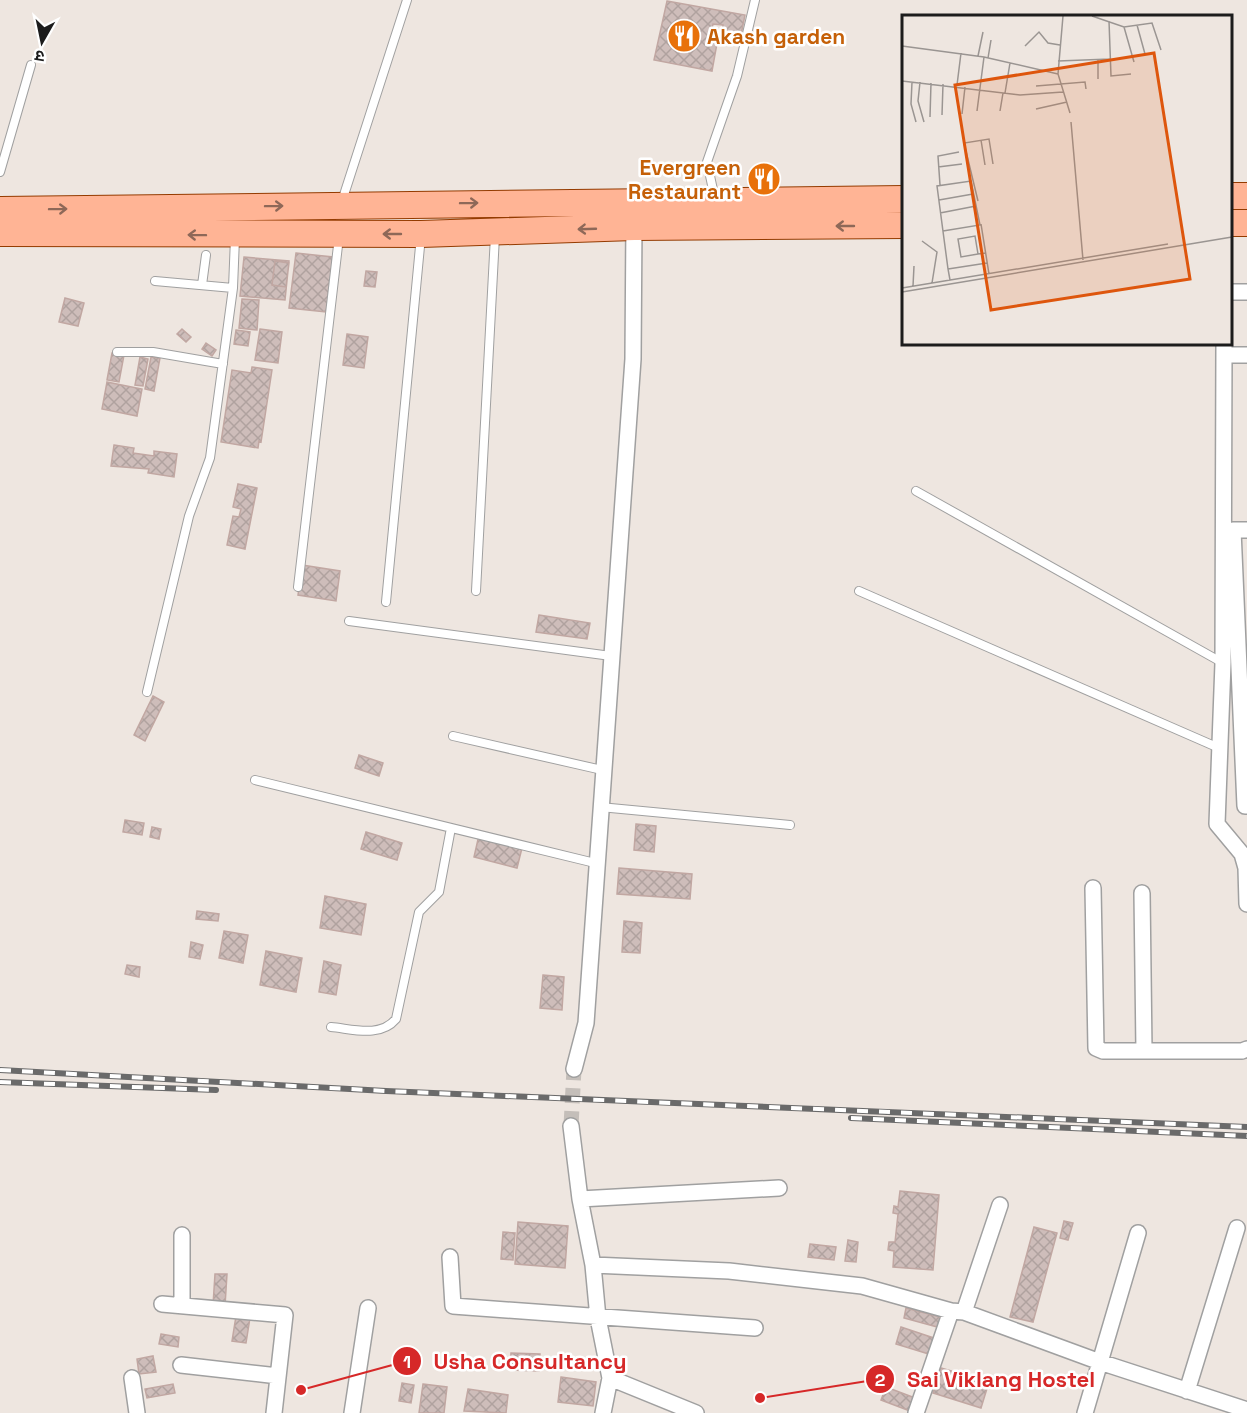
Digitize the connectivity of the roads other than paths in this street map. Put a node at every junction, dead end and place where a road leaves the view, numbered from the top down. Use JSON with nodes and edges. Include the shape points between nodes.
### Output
{"nodes":[{"id":1,"x":407,"y":0,"type":"edge"},
{"id":2,"x":755,"y":0,"type":"edge"},
{"id":3,"x":31,"y":65,"type":"dead end"},
{"id":4,"x":0,"y":172,"type":"edge"},
{"id":5,"x":902,"y":199,"type":"edge"},
{"id":6,"x":715,"y":200,"type":"junction"},
{"id":7,"x":633,"y":201,"type":"junction"},
{"id":8,"x":341,"y":205,"type":"junction"},
{"id":9,"x":0,"y":210,"type":"edge"},
{"id":10,"x":902,"y":225,"type":"edge"},
{"id":11,"x":634,"y":227,"type":"junction"},
{"id":12,"x":496,"y":231,"type":"junction"},
{"id":13,"x":0,"y":233,"type":"edge"},
{"id":14,"x":339,"y":233,"type":"junction"},
{"id":15,"x":421,"y":234,"type":"junction"},
{"id":16,"x":236,"y":235,"type":"junction"},
{"id":17,"x":206,"y":255,"type":"dead end"},
{"id":18,"x":155,"y":281,"type":"dead end"},
{"id":19,"x":202,"y":285,"type":"junction"},
{"id":20,"x":233,"y":288,"type":"junction"},
{"id":21,"x":1224,"y":349,"type":"edge"},
{"id":22,"x":117,"y":352,"type":"dead end"},
{"id":23,"x":1247,"y":355,"type":"edge"},
{"id":24,"x":222,"y":364,"type":"junction"},
{"id":25,"x":916,"y":491,"type":"dead end"},
{"id":26,"x":1247,"y":530,"type":"edge"},
{"id":27,"x":298,"y":587,"type":"dead end"},
{"id":28,"x":476,"y":591,"type":"dead end"},
{"id":29,"x":859,"y":591,"type":"dead end"},
{"id":30,"x":386,"y":602,"type":"dead end"},
{"id":31,"x":349,"y":621,"type":"dead end"},
{"id":32,"x":1243,"y":648,"type":"edge"},
{"id":33,"x":611,"y":656,"type":"junction"},
{"id":34,"x":1223,"y":663,"type":"junction"},
{"id":35,"x":147,"y":692,"type":"dead end"},
{"id":36,"x":1244,"y":726,"type":"edge"},
{"id":37,"x":453,"y":736,"type":"dead end"},
{"id":38,"x":1219,"y":748,"type":"junction"},
{"id":39,"x":602,"y":770,"type":"junction"},
{"id":40,"x":255,"y":780,"type":"dead end"},
{"id":41,"x":1247,"y":806,"type":"edge"},
{"id":42,"x":600,"y":807,"type":"junction"},
{"id":43,"x":790,"y":825,"type":"dead end"},
{"id":44,"x":451,"y":828,"type":"junction"},
{"id":45,"x":595,"y":863,"type":"junction"},
{"id":46,"x":1093,"y":888,"type":"dead end"},
{"id":47,"x":1142,"y":893,"type":"dead end"},
{"id":48,"x":1247,"y":904,"type":"edge"},
{"id":49,"x":331,"y":1027,"type":"dead end"},
{"id":50,"x":1247,"y":1049,"type":"edge"},
{"id":51,"x":1144,"y":1051,"type":"junction"},
{"id":52,"x":574,"y":1069,"type":"tunnel mouth"},
{"id":53,"x":571,"y":1126,"type":"tunnel mouth"},
{"id":54,"x":779,"y":1188,"type":"dead end"},
{"id":55,"x":580,"y":1199,"type":"junction"},
{"id":56,"x":1000,"y":1205,"type":"dead end"},
{"id":57,"x":1237,"y":1228,"type":"dead end"},
{"id":58,"x":1138,"y":1233,"type":"dead end"},
{"id":59,"x":182,"y":1236,"type":"dead end"},
{"id":60,"x":450,"y":1257,"type":"dead end"},
{"id":61,"x":593,"y":1265,"type":"junction"},
{"id":62,"x":162,"y":1304,"type":"dead end"},
{"id":63,"x":182,"y":1306,"type":"junction"},
{"id":64,"x":368,"y":1308,"type":"dead end"},
{"id":65,"x":957,"y":1312,"type":"junction"},
{"id":66,"x":598,"y":1318,"type":"junction"},
{"id":67,"x":755,"y":1328,"type":"dead end"},
{"id":68,"x":1100,"y":1362,"type":"junction"},
{"id":69,"x":181,"y":1365,"type":"dead end"},
{"id":70,"x":278,"y":1376,"type":"junction"},
{"id":71,"x":132,"y":1378,"type":"dead end"},
{"id":72,"x":610,"y":1378,"type":"junction"},
{"id":73,"x":1187,"y":1391,"type":"junction"},
{"id":74,"x":1239,"y":1410,"type":"edge"},
{"id":75,"x":136,"y":1413,"type":"edge"},
{"id":76,"x":274,"y":1413,"type":"edge"},
{"id":77,"x":352,"y":1413,"type":"edge"},
{"id":78,"x":603,"y":1413,"type":"edge"},
{"id":79,"x":696,"y":1413,"type":"edge"},
{"id":80,"x":916,"y":1413,"type":"edge"},
{"id":81,"x":1085,"y":1413,"type":"edge"}],
"edges":[{"from":1,"to":8,"type":"lane"},
{"from":2,"to":6,"type":"lane","via":[[737,76],[707,162]]},
{"from":3,"to":4,"type":"lane"},
{"from":5,"to":6,"type":"main road"},
{"from":6,"to":7,"type":"main road"},
{"from":8,"to":7,"type":"main road","one_way":true},
{"from":7,"to":11,"type":"street"},
{"from":9,"to":8,"type":"main road","one_way":true},
{"from":10,"to":11,"type":"main road","one_way":true},
{"from":11,"to":12,"type":"main road","one_way":true},
{"from":11,"to":33,"type":"street","via":[[633,359]]},
{"from":12,"to":15,"type":"main road"},
{"from":12,"to":28,"type":"lane"},
{"from":16,"to":13,"type":"main road","one_way":true},
{"from":15,"to":14,"type":"main road","one_way":true},
{"from":14,"to":16,"type":"main road"},
{"from":14,"to":27,"type":"lane"},
{"from":15,"to":30,"type":"lane"},
{"from":16,"to":20,"type":"lane"},
{"from":17,"to":19,"type":"lane"},
{"from":18,"to":19,"type":"lane"},
{"from":19,"to":20,"type":"lane"},
{"from":20,"to":24,"type":"lane"},
{"from":21,"to":23,"type":"street"},
{"from":21,"to":34,"type":"street"},
{"from":22,"to":24,"type":"lane","via":[[153,352]]},
{"from":24,"to":35,"type":"lane","via":[[210,458],[189,516]]},
{"from":25,"to":34,"type":"lane"},
{"from":26,"to":32,"type":"street","via":[[1233,530]]},
{"from":29,"to":38,"type":"lane"},
{"from":31,"to":33,"type":"lane"},
{"from":32,"to":36,"type":"street"},
{"from":33,"to":39,"type":"street"},
{"from":34,"to":38,"type":"street"},
{"from":36,"to":41,"type":"street"},
{"from":37,"to":39,"type":"lane"},
{"from":38,"to":48,"type":"street","via":[[1217,824],[1242,854]]},
{"from":39,"to":42,"type":"street"},
{"from":40,"to":44,"type":"lane"},
{"from":42,"to":43,"type":"lane"},
{"from":42,"to":45,"type":"street"},
{"from":44,"to":45,"type":"lane"},
{"from":44,"to":49,"type":"lane","via":[[439,892],[419,912],[396,1018],[377,1031]]},
{"from":45,"to":52,"type":"street","via":[[585,1023]]},
{"from":46,"to":51,"type":"street","via":[[1094,1044],[1103,1051]]},
{"from":47,"to":51,"type":"street"},
{"from":50,"to":51,"type":"street"},
{"from":53,"to":55,"type":"street"},
{"from":54,"to":55,"type":"street"},
{"from":55,"to":61,"type":"street"},
{"from":56,"to":65,"type":"street"},
{"from":57,"to":73,"type":"street"},
{"from":58,"to":68,"type":"street"},
{"from":59,"to":63,"type":"street"},
{"from":60,"to":66,"type":"street","via":[[453,1306]]},
{"from":61,"to":65,"type":"street","via":[[729,1271],[862,1286]]},
{"from":61,"to":66,"type":"street"},
{"from":62,"to":63,"type":"street"},
{"from":63,"to":70,"type":"street","via":[[285,1315]]},
{"from":64,"to":77,"type":"street"},
{"from":65,"to":68,"type":"street"},
{"from":65,"to":80,"type":"street"},
{"from":66,"to":67,"type":"street"},
{"from":66,"to":72,"type":"street"},
{"from":68,"to":73,"type":"street"},
{"from":68,"to":81,"type":"street"},
{"from":69,"to":70,"type":"street"},
{"from":70,"to":76,"type":"street"},
{"from":71,"to":75,"type":"street"},
{"from":72,"to":78,"type":"street"},
{"from":72,"to":79,"type":"street"},
{"from":73,"to":74,"type":"street"}]}
